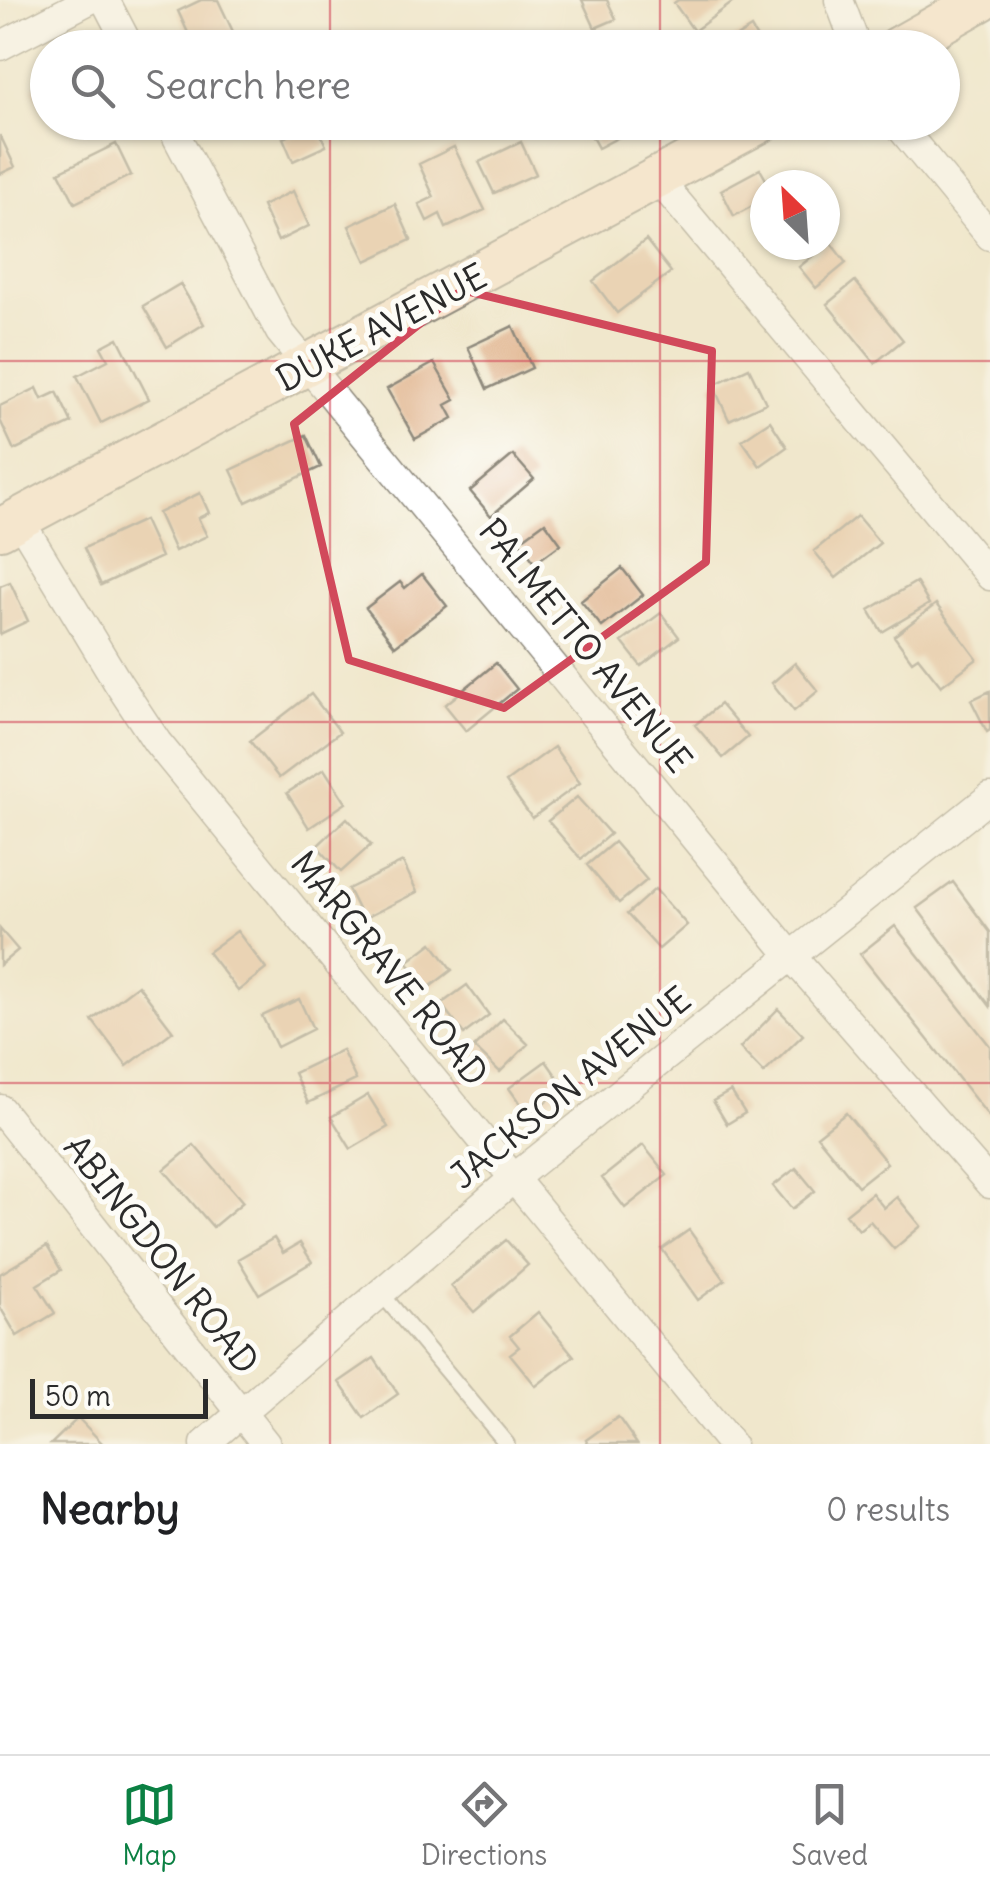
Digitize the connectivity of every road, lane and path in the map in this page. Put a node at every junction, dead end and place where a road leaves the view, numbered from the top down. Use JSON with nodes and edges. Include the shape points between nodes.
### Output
{"nodes":[{"id":1,"x":89,"y":0,"type":"edge"},
{"id":2,"x":104,"y":0,"type":"edge"},
{"id":3,"x":839,"y":0,"type":"edge"},
{"id":4,"x":982,"y":0,"type":"edge"},
{"id":5,"x":30,"y":30,"type":"edge"},
{"id":6,"x":31,"y":30,"type":"edge"},
{"id":7,"x":120,"y":30,"type":"edge"},
{"id":8,"x":850,"y":30,"type":"edge"},
{"id":9,"x":930,"y":30,"type":"edge"},
{"id":10,"x":0,"y":46,"type":"edge"},
{"id":11,"x":179,"y":140,"type":"edge"},
{"id":12,"x":728,"y":140,"type":"edge"},
{"id":13,"x":911,"y":140,"type":"edge"},
{"id":14,"x":658,"y":179,"type":"junction"},
{"id":15,"x":990,"y":236,"type":"edge"},
{"id":16,"x":310,"y":366,"type":"junction"},
{"id":17,"x":10,"y":524,"type":"edge"},
{"id":18,"x":990,"y":576,"type":"edge"},
{"id":19,"x":990,"y":797,"type":"edge"},
{"id":20,"x":792,"y":957,"type":"junction"},
{"id":21,"x":0,"y":1110,"type":"edge"},
{"id":22,"x":988,"y":1176,"type":"edge"},
{"id":23,"x":514,"y":1178,"type":"junction"},
{"id":24,"x":381,"y":1293,"type":"junction"},
{"id":25,"x":241,"y":1414,"type":"junction"},
{"id":26,"x":205,"y":1444,"type":"edge"},
{"id":27,"x":266,"y":1444,"type":"edge"},
{"id":28,"x":507,"y":1444,"type":"edge"},
{"id":29,"x":731,"y":1444,"type":"edge"}],
"edges":[{"from":1,"to":6,"type":"street"},
{"from":2,"to":7,"type":"street"},
{"from":3,"to":8,"type":"street"},
{"from":4,"to":9,"type":"street"},
{"from":5,"to":10,"type":"street"},
{"from":11,"to":16,"type":"street","name":"PALMETTO AVENUE","via":[[280,332]]},
{"from":12,"to":14,"type":"street","name":"DUKE AVENUE"},
{"from":13,"to":15,"type":"street"},
{"from":14,"to":16,"type":"street","name":"DUKE AVENUE"},
{"from":14,"to":18,"type":"street"},
{"from":16,"to":17,"type":"street","name":"DUKE AVENUE"},
{"from":16,"to":20,"type":"street","name":"PALMETTO AVENUE"},
{"from":17,"to":23,"type":"street","name":"MARGRAVE ROAD","via":[[157,742]]},
{"from":19,"to":20,"type":"street","name":"JACKSON AVENUE"},
{"from":20,"to":22,"type":"street","name":"PALMETTO AVENUE"},
{"from":20,"to":23,"type":"street","name":"JACKSON AVENUE"},
{"from":21,"to":25,"type":"street","name":"ABINGDON ROAD"},
{"from":23,"to":24,"type":"street","name":"JACKSON AVENUE"},
{"from":23,"to":29,"type":"street","name":"MARGRAVE ROAD"},
{"from":24,"to":25,"type":"street","name":"JACKSON AVENUE"},
{"from":24,"to":28,"type":"lane"},
{"from":25,"to":26,"type":"street","name":"JACKSON AVENUE"},
{"from":25,"to":27,"type":"street","name":"ABINGDON ROAD"}]}
